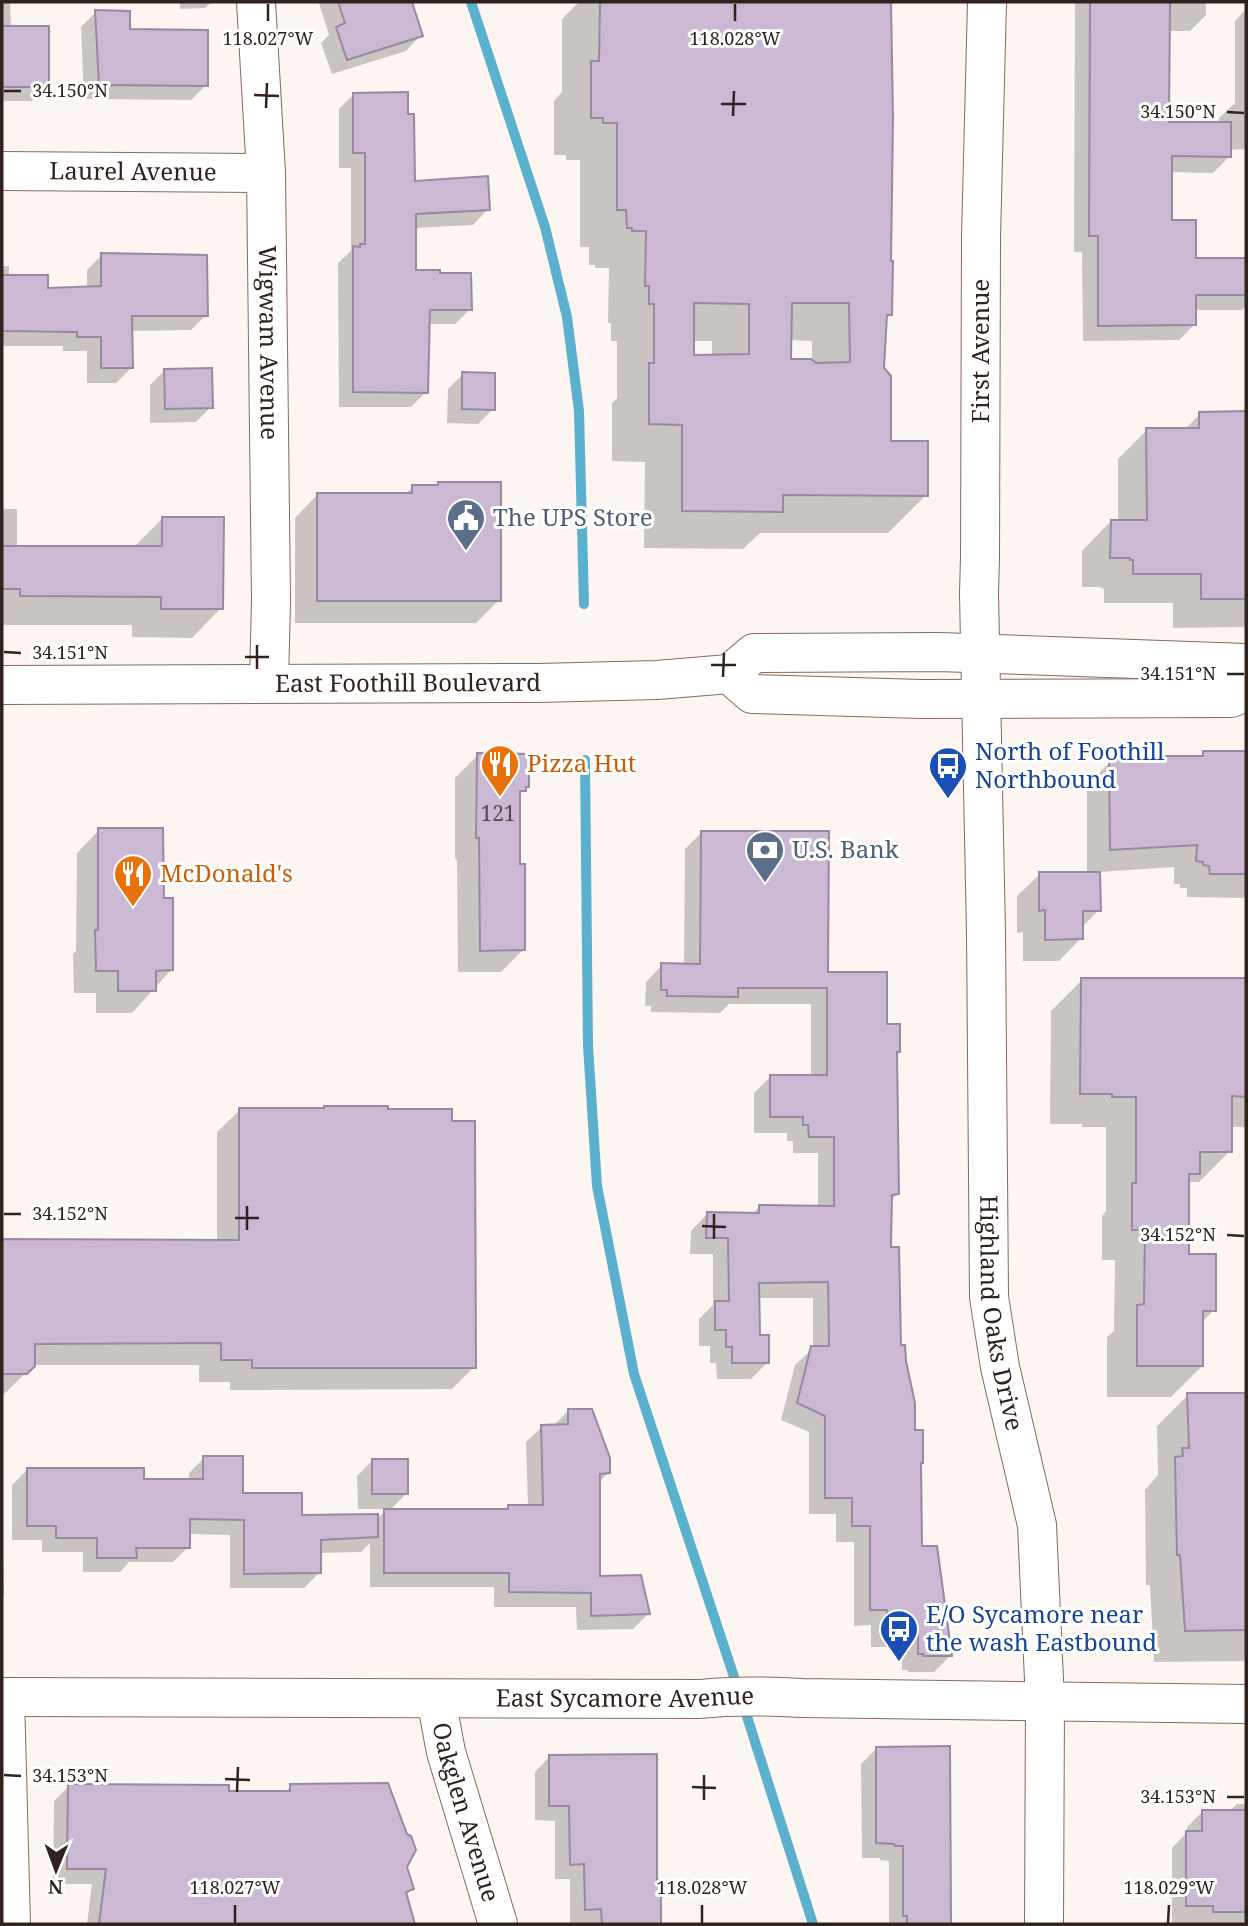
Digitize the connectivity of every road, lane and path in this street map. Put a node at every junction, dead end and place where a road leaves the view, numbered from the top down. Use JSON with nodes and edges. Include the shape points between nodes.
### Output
{"nodes":[{"id":1,"x":256,"y":2,"type":"edge"},
{"id":2,"x":987,"y":2,"type":"edge"},
{"id":3,"x":2,"y":172,"type":"edge"},
{"id":4,"x":266,"y":173,"type":"junction"},
{"id":5,"x":979,"y":654,"type":"junction"},
{"id":6,"x":1246,"y":663,"type":"edge"},
{"id":7,"x":729,"y":674,"type":"junction"},
{"id":8,"x":269,"y":684,"type":"junction"},
{"id":9,"x":2,"y":685,"type":"edge"},
{"id":10,"x":1246,"y":692,"type":"edge"},
{"id":11,"x":981,"y":700,"type":"junction"},
{"id":12,"x":4,"y":1697,"type":"edge"},
{"id":13,"x":436,"y":1699,"type":"junction"},
{"id":14,"x":1045,"y":1702,"type":"junction"},
{"id":15,"x":1246,"y":1704,"type":"edge"},
{"id":16,"x":11,"y":1924,"type":"edge"},
{"id":17,"x":498,"y":1924,"type":"edge"},
{"id":18,"x":1044,"y":1924,"type":"edge"}],
"edges":[{"from":1,"to":4,"type":"street","name":"Wigwam Avenue"},
{"from":2,"to":5,"type":"street","name":"First Avenue"},
{"from":3,"to":4,"type":"street","name":"Laurel Avenue"},
{"from":4,"to":8,"type":"street","name":"Wigwam Avenue"},
{"from":5,"to":6,"type":"street"},
{"from":5,"to":7,"type":"street","via":[[754,653]]},
{"from":5,"to":11,"type":"street","name":"First Avenue"},
{"from":7,"to":8,"type":"street","name":"East Foothill Boulevard","via":[[657,680]]},
{"from":7,"to":11,"type":"street","via":[[752,694]]},
{"from":8,"to":9,"type":"street","name":"East Foothill Boulevard"},
{"from":10,"to":11,"type":"street","via":[[1231,698]]},
{"from":11,"to":14,"type":"street","name":"Highland Oaks Drive","via":[[989,1297],[1000,1367],[1037,1525]]},
{"from":12,"to":13,"type":"street","name":"East Sycamore Avenue"},
{"from":12,"to":16,"type":"street"},
{"from":13,"to":14,"type":"street","name":"East Sycamore Avenue","via":[[773,1696]]},
{"from":13,"to":17,"type":"street","name":"Oakglen Avenue","via":[[444,1744]]},
{"from":14,"to":15,"type":"street","name":"East Sycamore Avenue"},
{"from":14,"to":18,"type":"street","name":"Highland Oaks Drive"}]}
